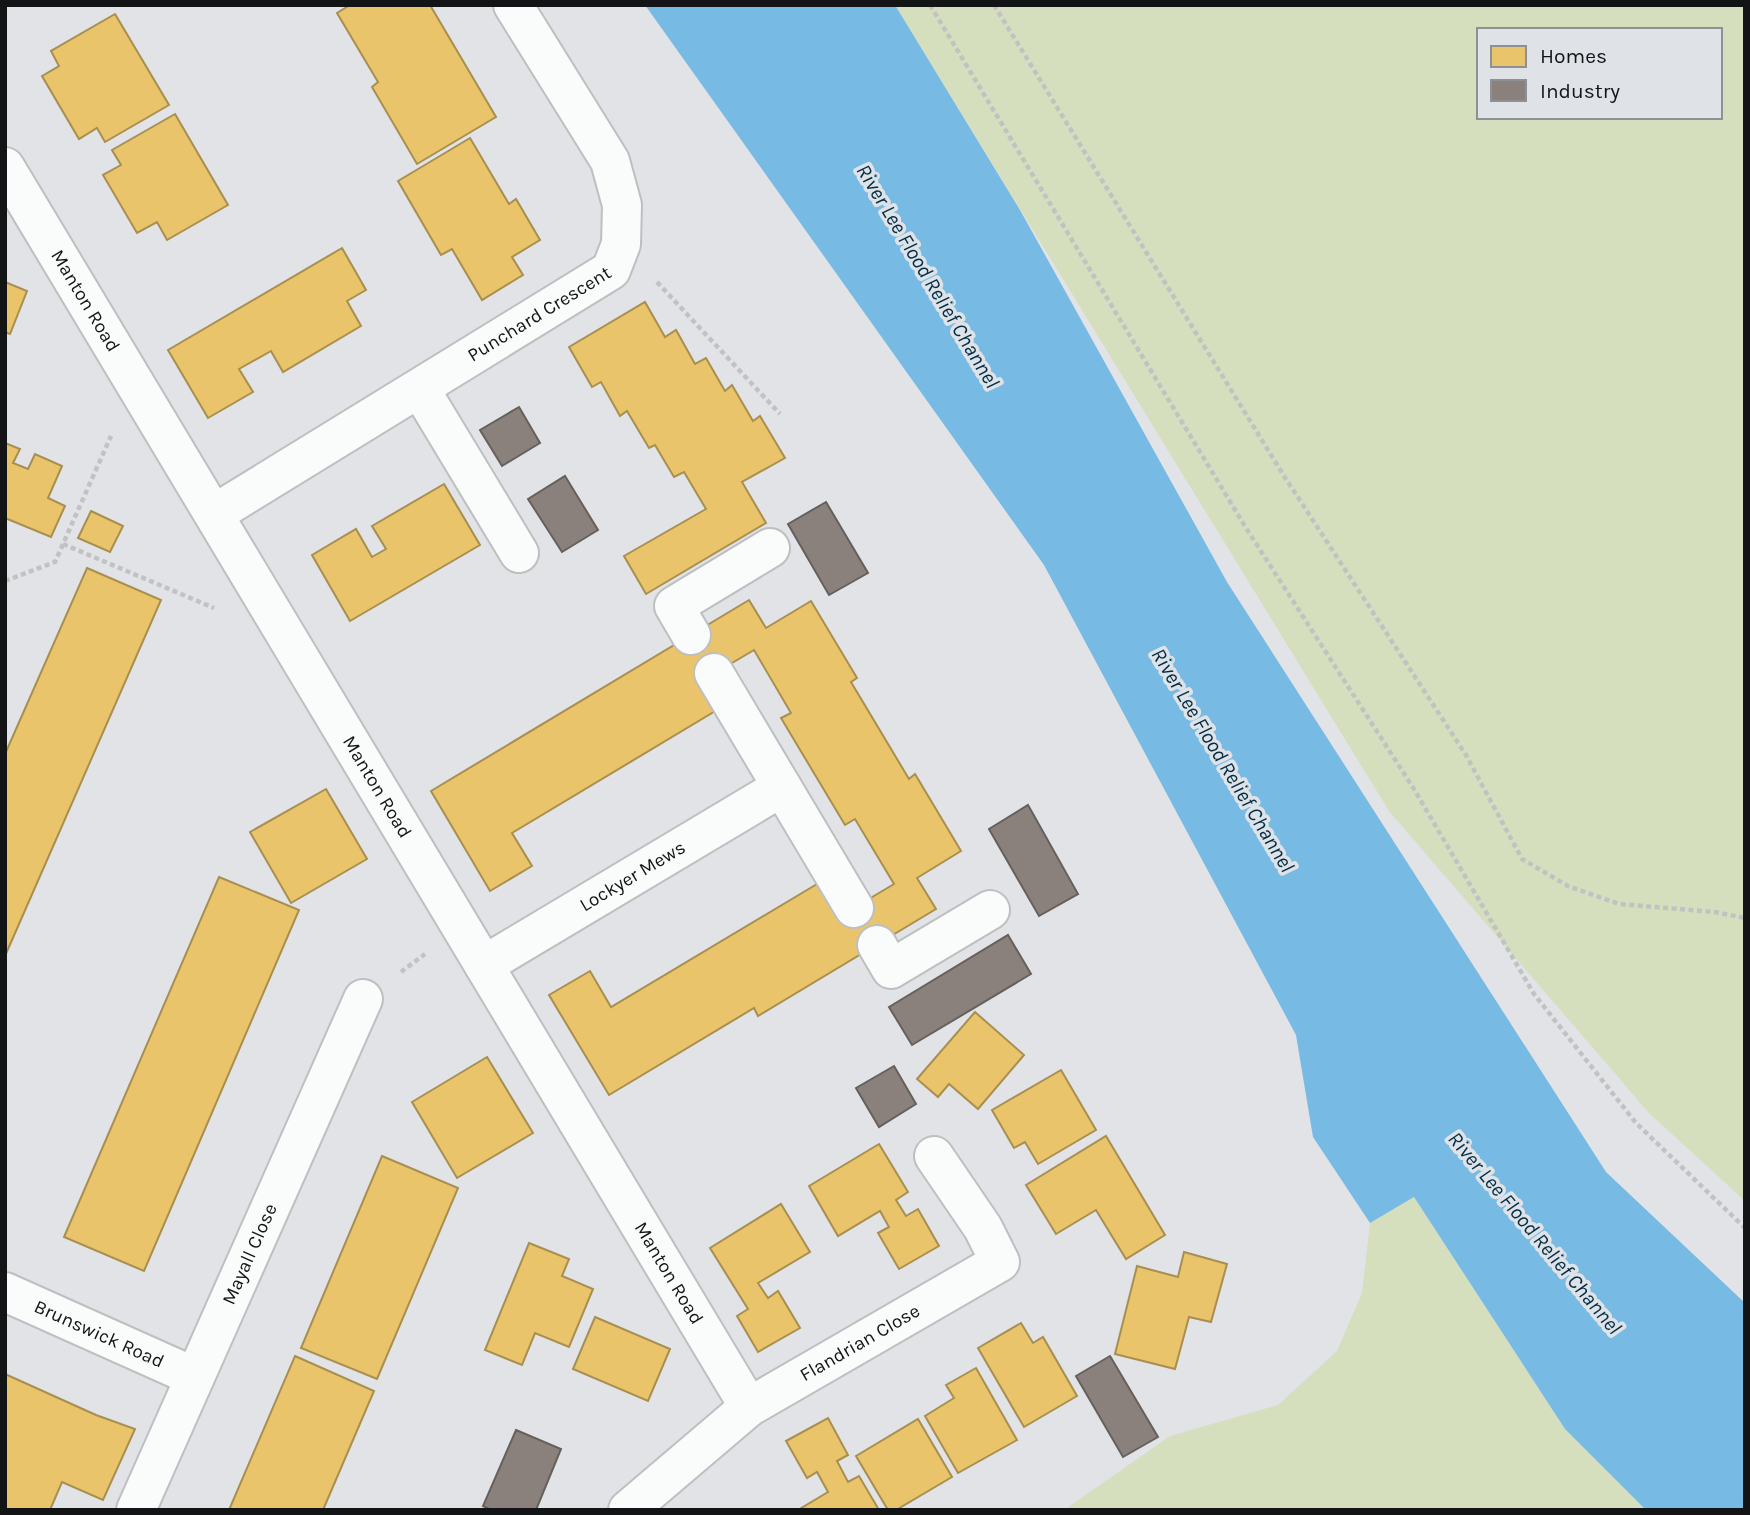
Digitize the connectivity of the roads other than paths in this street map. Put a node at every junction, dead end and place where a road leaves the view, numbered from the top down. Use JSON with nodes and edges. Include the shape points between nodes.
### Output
{"nodes":[{"id":1,"x":513,"y":5,"type":"edge"},
{"id":2,"x":5,"y":167,"type":"edge"},
{"id":3,"x":420,"y":389,"type":"junction"},
{"id":4,"x":215,"y":514,"type":"junction"},
{"id":5,"x":770,"y":548,"type":"dead end"},
{"id":6,"x":519,"y":554,"type":"dead end"},
{"id":7,"x":691,"y":635,"type":"dead end"},
{"id":8,"x":714,"y":673,"type":"dead end"},
{"id":9,"x":782,"y":787,"type":"junction"},
{"id":10,"x":854,"y":908,"type":"dead end"},
{"id":11,"x":990,"y":910,"type":"dead end"},
{"id":12,"x":877,"y":945,"type":"dead end"},
{"id":13,"x":484,"y":965,"type":"junction"},
{"id":14,"x":363,"y":999,"type":"road end"},
{"id":15,"x":934,"y":1156,"type":"dead end"},
{"id":16,"x":5,"y":1292,"type":"edge"},
{"id":17,"x":195,"y":1377,"type":"junction"},
{"id":18,"x":749,"y":1407,"type":"junction"},
{"id":19,"x":136,"y":1510,"type":"edge"},
{"id":20,"x":628,"y":1510,"type":"edge"}],
"edges":[{"from":1,"to":3,"type":"street","name":"Punchard Crescent","via":[[610,161],[622,205],[621,244],[611,270]]},
{"from":2,"to":4,"type":"street","name":"Manton Road"},
{"from":3,"to":4,"type":"street","name":"Punchard Crescent"},
{"from":3,"to":6,"type":"street"},
{"from":4,"to":13,"type":"street","name":"Manton Road"},
{"from":5,"to":7,"type":"street","via":[[674,606]]},
{"from":8,"to":9,"type":"street"},
{"from":9,"to":10,"type":"street"},
{"from":9,"to":13,"type":"street","name":"Lockyer Mews"},
{"from":11,"to":12,"type":"street","via":[[891,969]]},
{"from":13,"to":18,"type":"street","name":"Manton Road"},
{"from":14,"to":17,"type":"street","name":"Mayall Close"},
{"from":15,"to":18,"type":"street","name":"Flandrian Close","via":[[983,1228],[1000,1262]]},
{"from":16,"to":17,"type":"street","name":"Brunswick Road"},
{"from":17,"to":19,"type":"street","name":"Mayall Close"},
{"from":18,"to":20,"type":"street","name":"Flandrian Close"}]}
